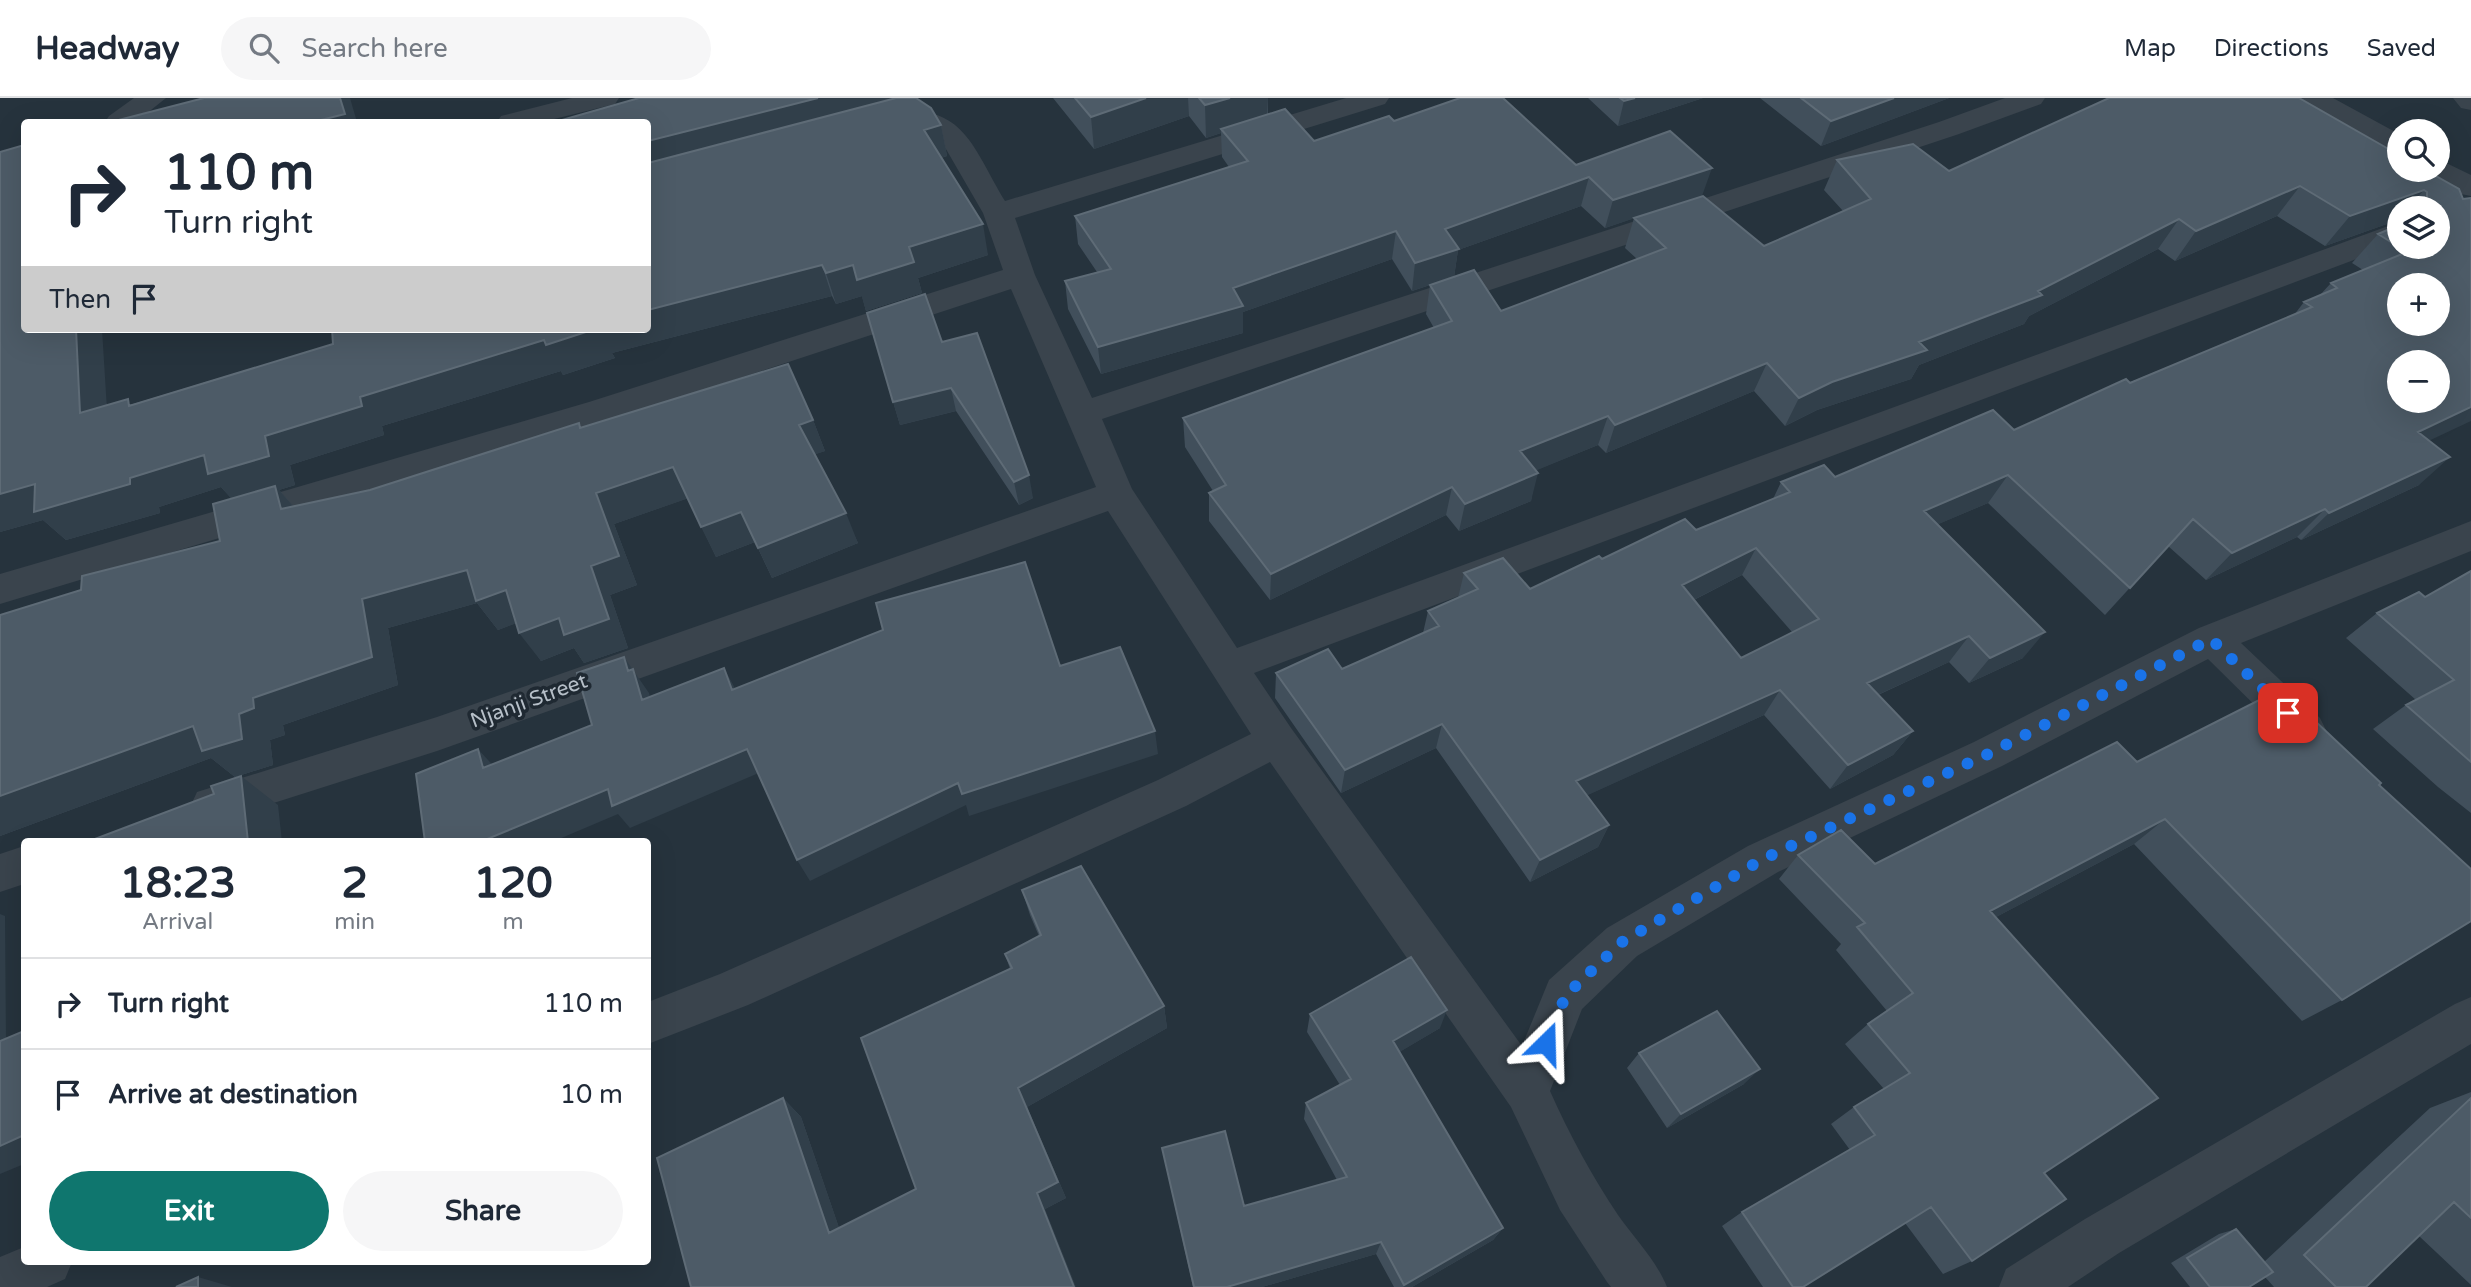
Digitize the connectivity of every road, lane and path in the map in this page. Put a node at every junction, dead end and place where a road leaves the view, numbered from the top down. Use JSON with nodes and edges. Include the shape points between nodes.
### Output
{"nodes":[{"id":1,"x":152,"y":98,"type":"edge"},
{"id":2,"x":605,"y":98,"type":"edge"},
{"id":3,"x":1375,"y":98,"type":"edge"},
{"id":4,"x":2031,"y":98,"type":"edge"},
{"id":5,"x":2313,"y":98,"type":"edge"},
{"id":6,"x":122,"y":119,"type":"edge"},
{"id":7,"x":523,"y":119,"type":"edge"},
{"id":8,"x":866,"y":128,"type":"edge"},
{"id":9,"x":2387,"y":139,"type":"edge"},
{"id":10,"x":2450,"y":181,"type":"edge"},
{"id":11,"x":2467,"y":200,"type":"edge"},
{"id":12,"x":998,"y":213,"type":"junction"},
{"id":13,"x":2387,"y":236,"type":"edge"},
{"id":14,"x":1020,"y":275,"type":"junction"},
{"id":15,"x":1083,"y":413,"type":"junction"},
{"id":16,"x":1116,"y":494,"type":"junction"},
{"id":17,"x":2471,"y":535,"type":"edge"},
{"id":18,"x":0,"y":589,"type":"edge"},
{"id":19,"x":2211,"y":639,"type":"junction"},
{"id":20,"x":1228,"y":667,"type":"junction"},
{"id":21,"x":1277,"y":740,"type":"junction"},
{"id":22,"x":2332,"y":756,"type":"edge"},
{"id":23,"x":176,"y":817,"type":"edge"},
{"id":24,"x":21,"y":866,"type":"edge"},
{"id":25,"x":0,"y":873,"type":"edge"},
{"id":26,"x":2471,"y":1019,"type":"edge"},
{"id":27,"x":651,"y":1022,"type":"edge"},
{"id":28,"x":1527,"y":1091,"type":"junction"},
{"id":29,"x":41,"y":1265,"type":"edge"},
{"id":30,"x":0,"y":1282,"type":"edge"},
{"id":31,"x":1642,"y":1287,"type":"edge"},
{"id":32,"x":2024,"y":1287,"type":"edge"}],
"edges":[{"from":1,"to":6,"type":"street"},
{"from":2,"to":7,"type":"street"},
{"from":3,"to":12,"type":"street"},
{"from":4,"to":15,"type":"street"},
{"from":5,"to":9,"type":"street"},
{"from":8,"to":12,"type":"street","via":[[904,118],[929,118],[950,132]]},
{"from":10,"to":11,"type":"street"},
{"from":12,"to":14,"type":"street"},
{"from":13,"to":20,"type":"street"},
{"from":14,"to":15,"type":"street"},
{"from":14,"to":18,"type":"street","via":[[597,412]]},
{"from":15,"to":16,"type":"street"},
{"from":16,"to":20,"type":"street"},
{"from":16,"to":23,"type":"street","name":"Njanji Street","via":[[437,734]]},
{"from":17,"to":19,"type":"street"},
{"from":19,"to":22,"type":"street"},
{"from":19,"to":28,"type":"street","via":[[1988,754],[1763,859],[1622,942],[1566,995]]},
{"from":20,"to":21,"type":"street"},
{"from":21,"to":27,"type":"street","via":[[1160,798]]},
{"from":21,"to":28,"type":"street"},
{"from":24,"to":25,"type":"street"},
{"from":26,"to":32,"type":"street"},
{"from":28,"to":31,"type":"street","via":[[1544,1133],[1580,1197]]},
{"from":29,"to":30,"type":"street"}]}
